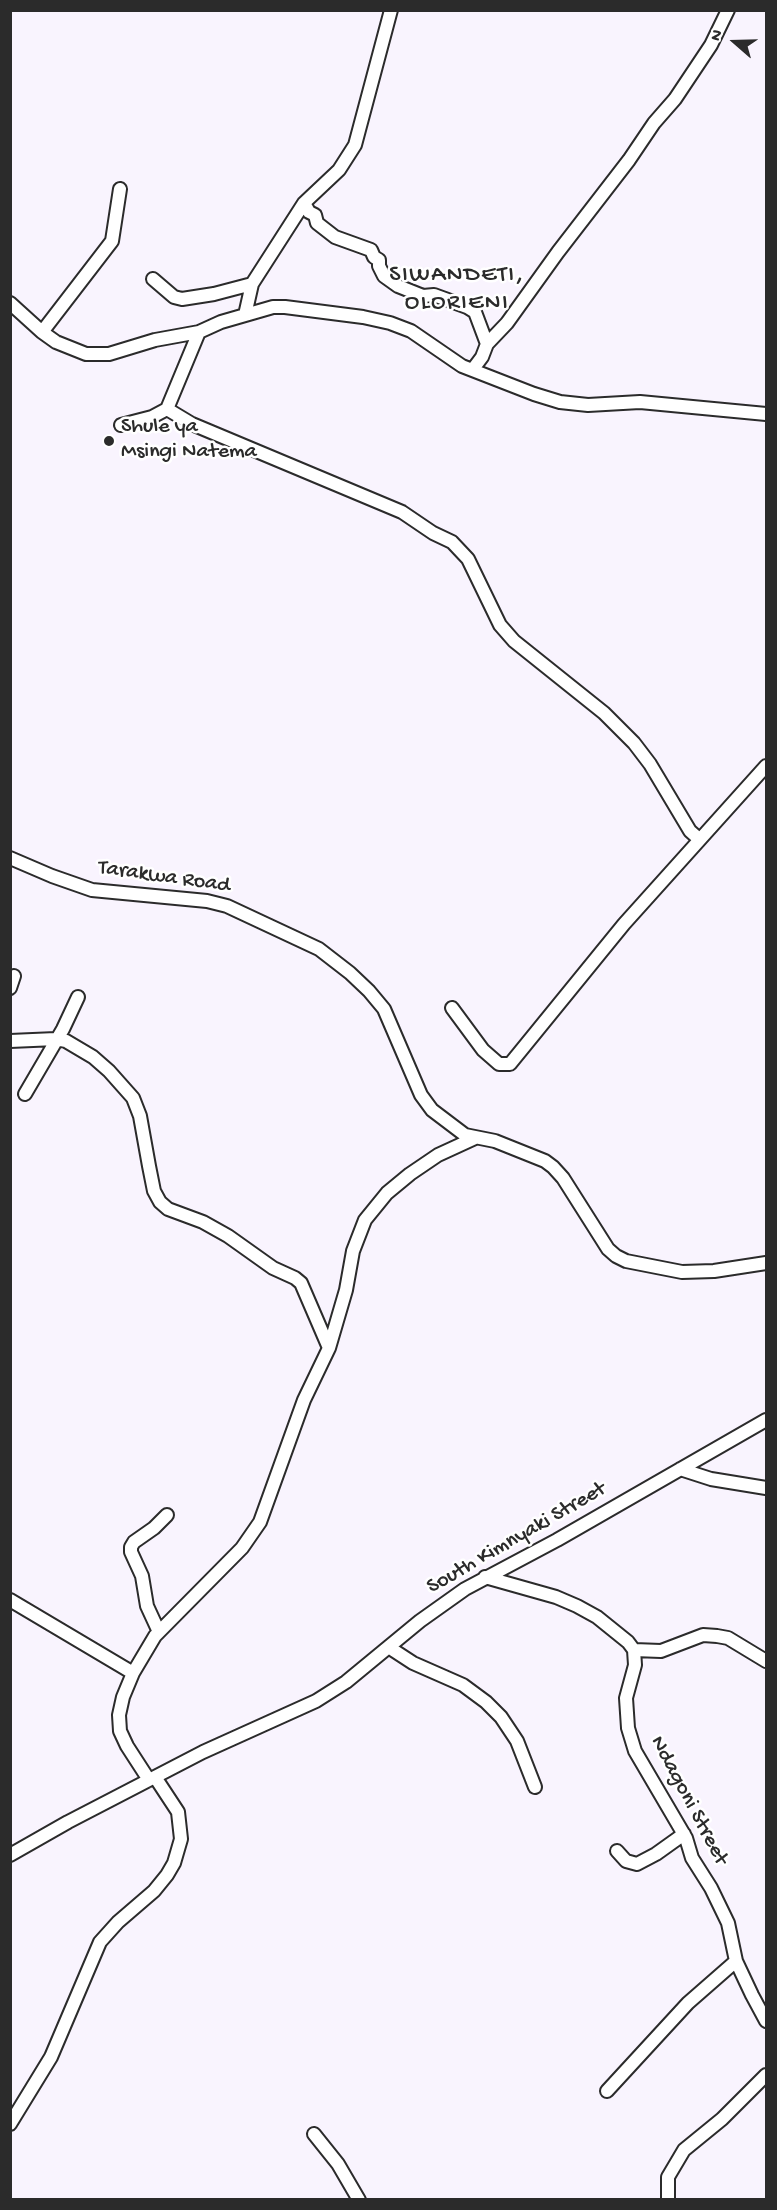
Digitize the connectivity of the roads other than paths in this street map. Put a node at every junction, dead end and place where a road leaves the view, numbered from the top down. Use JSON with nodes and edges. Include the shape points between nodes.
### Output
{"nodes":[{"id":1,"x":391,"y":10,"type":"edge"},
{"id":2,"x":728,"y":10,"type":"edge"},
{"id":3,"x":120,"y":189,"type":"dead end"},
{"id":4,"x":304,"y":202,"type":"junction"},
{"id":5,"x":153,"y":279,"type":"dead end"},
{"id":6,"x":252,"y":284,"type":"junction"},
{"id":7,"x":10,"y":303,"type":"edge"},
{"id":8,"x":245,"y":315,"type":"junction"},
{"id":9,"x":42,"y":332,"type":"junction"},
{"id":10,"x":199,"y":332,"type":"junction"},
{"id":11,"x":487,"y":344,"type":"junction"},
{"id":12,"x":473,"y":369,"type":"junction"},
{"id":13,"x":167,"y":409,"type":"junction"},
{"id":14,"x":766,"y":414,"type":"edge"},
{"id":15,"x":121,"y":425,"type":"dead end"},
{"id":16,"x":766,"y":765,"type":"edge"},
{"id":17,"x":699,"y":839,"type":"junction"},
{"id":18,"x":10,"y":858,"type":"edge"},
{"id":19,"x":78,"y":997,"type":"dead end"},
{"id":20,"x":452,"y":1008,"type":"dead end"},
{"id":21,"x":56,"y":1039,"type":"junction"},
{"id":22,"x":10,"y":1041,"type":"edge"},
{"id":23,"x":25,"y":1094,"type":"dead end"},
{"id":24,"x":475,"y":1138,"type":"junction"},
{"id":25,"x":766,"y":1263,"type":"edge"},
{"id":26,"x":329,"y":1348,"type":"junction"},
{"id":27,"x":766,"y":1420,"type":"edge"},
{"id":28,"x":680,"y":1468,"type":"junction"},
{"id":29,"x":766,"y":1488,"type":"edge"},
{"id":30,"x":167,"y":1515,"type":"dead end"},
{"id":31,"x":485,"y":1577,"type":"junction"},
{"id":32,"x":10,"y":1600,"type":"edge"},
{"id":33,"x":159,"y":1632,"type":"junction"},
{"id":34,"x":390,"y":1648,"type":"junction"},
{"id":35,"x":634,"y":1650,"type":"junction"},
{"id":36,"x":766,"y":1661,"type":"edge"},
{"id":37,"x":133,"y":1673,"type":"junction"},
{"id":38,"x":152,"y":1778,"type":"junction"},
{"id":39,"x":535,"y":1787,"type":"dead end"},
{"id":40,"x":684,"y":1834,"type":"junction"},
{"id":41,"x":617,"y":1851,"type":"dead end"},
{"id":42,"x":10,"y":1855,"type":"edge"},
{"id":43,"x":736,"y":1961,"type":"junction"},
{"id":44,"x":766,"y":2021,"type":"edge"},
{"id":45,"x":766,"y":2075,"type":"edge"},
{"id":46,"x":608,"y":2091,"type":"dead end"},
{"id":47,"x":10,"y":2124,"type":"edge"},
{"id":48,"x":314,"y":2134,"type":"dead end"},
{"id":49,"x":359,"y":2199,"type":"edge"},
{"id":50,"x":668,"y":2199,"type":"edge"}],
"edges":[{"from":1,"to":4,"type":"street","via":[[355,145],[339,170]]},
{"from":2,"to":11,"type":"street","via":[[711,45],[675,99],[507,323]]},
{"from":3,"to":9,"type":"street","via":[[112,241]]},
{"from":4,"to":6,"type":"street"},
{"from":4,"to":11,"type":"street","via":[[317,223],[335,237],[371,250],[384,276],[398,286],[475,312]]},
{"from":5,"to":6,"type":"street","via":[[182,299]]},
{"from":6,"to":8,"type":"street"},
{"from":7,"to":9,"type":"street"},
{"from":8,"to":10,"type":"street"},
{"from":8,"to":12,"type":"street","via":[[273,307],[363,317],[411,331],[446,356]]},
{"from":9,"to":10,"type":"street","via":[[76,352],[109,354]]},
{"from":10,"to":13,"type":"street"},
{"from":11,"to":12,"type":"street"},
{"from":12,"to":14,"type":"street","via":[[560,402],[640,402]]},
{"from":13,"to":15,"type":"street"},
{"from":13,"to":17,"type":"street","via":[[192,424],[402,512],[459,548],[500,626],[626,735]]},
{"from":16,"to":17,"type":"street"},
{"from":17,"to":20,"type":"street","via":[[624,924],[510,1065],[499,1064],[483,1050]]},
{"from":18,"to":24,"type":"street","name":"Tarakwa Road","via":[[92,890],[227,906],[320,949],[350,973],[384,1009],[421,1095],[432,1110],[455,1129]]},
{"from":19,"to":21,"type":"street"},
{"from":21,"to":22,"type":"street"},
{"from":21,"to":23,"type":"street"},
{"from":21,"to":26,"type":"street","via":[[93,1057],[133,1098],[154,1191],[160,1202],[228,1236],[301,1283]]},
{"from":24,"to":25,"type":"street","name":"Tarakwa Road","via":[[503,1144],[554,1167],[608,1249],[626,1261],[696,1272]]},
{"from":24,"to":26,"type":"street","via":[[438,1155],[410,1174],[387,1193],[365,1220],[353,1251]]},
{"from":26,"to":33,"type":"street","via":[[304,1400],[257,1528]]},
{"from":27,"to":28,"type":"street","name":"South Kimnyaki Street"},
{"from":28,"to":29,"type":"street","via":[[711,1479]]},
{"from":28,"to":31,"type":"street","name":"South Kimnyaki Street"},
{"from":30,"to":33,"type":"street","via":[[131,1547],[142,1576],[147,1606]]},
{"from":31,"to":34,"type":"street","name":"South Kimnyaki Street","via":[[444,1603]]},
{"from":31,"to":35,"type":"street","via":[[576,1606],[597,1617]]},
{"from":32,"to":37,"type":"street"},
{"from":33,"to":37,"type":"street"},
{"from":34,"to":38,"type":"street","name":"South Kimnyaki Street","via":[[316,1701]]},
{"from":34,"to":39,"type":"street","via":[[463,1685],[486,1702],[517,1741]]},
{"from":35,"to":36,"type":"street","via":[[661,1651],[703,1635],[717,1636],[728,1638]]},
{"from":35,"to":40,"type":"street","name":"Ndagoni Street","via":[[635,1665],[626,1698],[628,1728],[635,1751]]},
{"from":37,"to":38,"type":"street","via":[[123,1697],[120,1731]]},
{"from":38,"to":42,"type":"street","name":"South Kimnyaki Street"},
{"from":38,"to":47,"type":"street","via":[[178,1812],[181,1839],[174,1863],[154,1891],[100,1942],[51,2057]]},
{"from":40,"to":41,"type":"street","via":[[637,1864],[626,1861]]},
{"from":40,"to":43,"type":"street","name":"Ndagoni Street","via":[[692,1858],[728,1923]]},
{"from":43,"to":44,"type":"street","name":"Ndagoni Street"},
{"from":43,"to":46,"type":"street","via":[[688,2002]]},
{"from":45,"to":50,"type":"street","via":[[684,2150],[668,2177]]},
{"from":48,"to":49,"type":"street"}]}
